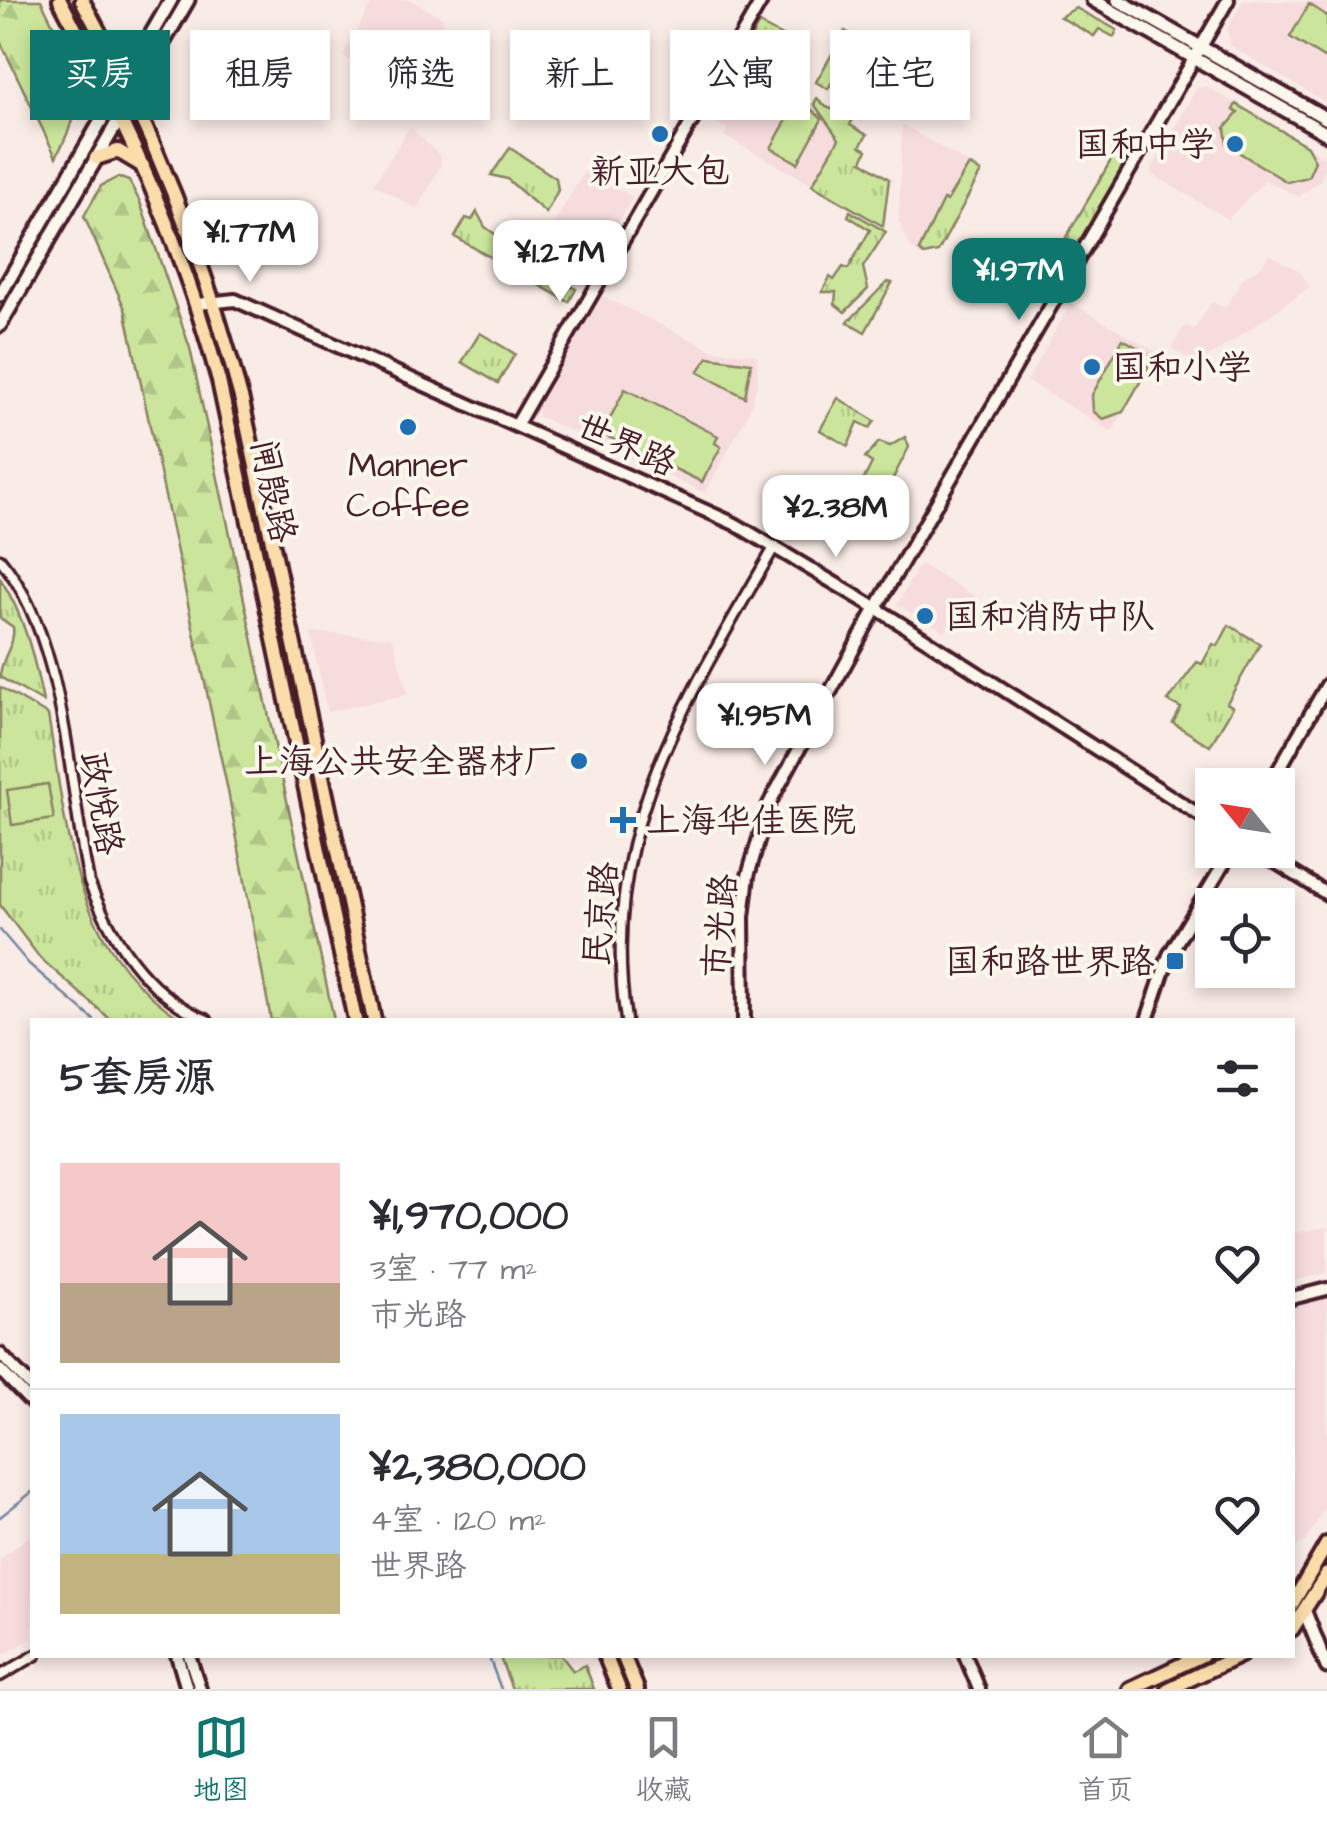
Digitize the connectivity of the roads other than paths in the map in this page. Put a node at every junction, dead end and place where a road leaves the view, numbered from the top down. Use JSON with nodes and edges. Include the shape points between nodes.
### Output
{"nodes":[{"id":1,"x":60,"y":0,"type":"edge"},
{"id":2,"x":82,"y":0,"type":"edge"},
{"id":3,"x":172,"y":0,"type":"edge"},
{"id":4,"x":188,"y":0,"type":"edge"},
{"id":5,"x":762,"y":0,"type":"edge"},
{"id":6,"x":1093,"y":0,"type":"edge"},
{"id":7,"x":1118,"y":0,"type":"edge"},
{"id":8,"x":1228,"y":0,"type":"edge"},
{"id":9,"x":76,"y":30,"type":"edge"},
{"id":10,"x":99,"y":30,"type":"edge"},
{"id":11,"x":153,"y":30,"type":"edge"},
{"id":12,"x":170,"y":31,"type":"edge"},
{"id":13,"x":1198,"y":52,"type":"junction"},
{"id":14,"x":1327,"y":119,"type":"edge"},
{"id":15,"x":99,"y":120,"type":"edge"},
{"id":16,"x":119,"y":120,"type":"edge"},
{"id":17,"x":123,"y":120,"type":"edge"},
{"id":18,"x":144,"y":120,"type":"edge"},
{"id":19,"x":1327,"y":134,"type":"edge"},
{"id":20,"x":96,"y":158,"type":"junction"},
{"id":21,"x":149,"y":173,"type":"junction"},
{"id":22,"x":0,"y":295,"type":"edge"},
{"id":23,"x":214,"y":299,"type":"junction"},
{"id":24,"x":198,"y":304,"type":"junction"},
{"id":25,"x":0,"y":325,"type":"edge"},
{"id":26,"x":517,"y":424,"type":"junction"},
{"id":27,"x":775,"y":546,"type":"junction"},
{"id":28,"x":0,"y":559,"type":"edge"},
{"id":29,"x":876,"y":608,"type":"junction"},
{"id":30,"x":1327,"y":685,"type":"edge"},
{"id":31,"x":1280,"y":768,"type":"edge"},
{"id":32,"x":1195,"y":812,"type":"edge"},
{"id":33,"x":1221,"y":868,"type":"edge"},
{"id":34,"x":1285,"y":868,"type":"edge"},
{"id":35,"x":1327,"y":894,"type":"edge"},
{"id":36,"x":364,"y":980,"type":"junction"},
{"id":37,"x":348,"y":993,"type":"junction"},
{"id":38,"x":202,"y":1018,"type":"edge"},
{"id":39,"x":354,"y":1018,"type":"edge"},
{"id":40,"x":374,"y":1018,"type":"edge"},
{"id":41,"x":626,"y":1018,"type":"edge"},
{"id":42,"x":744,"y":1018,"type":"edge"},
{"id":43,"x":1147,"y":1018,"type":"edge"},
{"id":44,"x":1327,"y":1288,"type":"edge"},
{"id":45,"x":1295,"y":1297,"type":"edge"},
{"id":46,"x":0,"y":1354,"type":"edge"},
{"id":47,"x":0,"y":1370,"type":"edge"},
{"id":48,"x":30,"y":1384,"type":"edge"},
{"id":49,"x":30,"y":1401,"type":"edge"},
{"id":50,"x":1327,"y":1544,"type":"edge"},
{"id":51,"x":1327,"y":1574,"type":"edge"},
{"id":52,"x":1295,"y":1600,"type":"edge"},
{"id":53,"x":1306,"y":1612,"type":"junction"},
{"id":54,"x":1295,"y":1625,"type":"edge"},
{"id":55,"x":31,"y":1658,"type":"edge"},
{"id":56,"x":178,"y":1658,"type":"edge"},
{"id":57,"x":190,"y":1658,"type":"edge"},
{"id":58,"x":606,"y":1658,"type":"edge"},
{"id":59,"x":624,"y":1658,"type":"edge"},
{"id":60,"x":965,"y":1658,"type":"edge"},
{"id":61,"x":1196,"y":1658,"type":"edge"},
{"id":62,"x":1235,"y":1658,"type":"edge"},
{"id":63,"x":1327,"y":1667,"type":"edge"},
{"id":64,"x":0,"y":1676,"type":"edge"},
{"id":65,"x":187,"y":1689,"type":"edge"},
{"id":66,"x":200,"y":1689,"type":"edge"},
{"id":67,"x":619,"y":1689,"type":"edge"},
{"id":68,"x":637,"y":1689,"type":"edge"},
{"id":69,"x":979,"y":1689,"type":"edge"},
{"id":70,"x":1130,"y":1689,"type":"edge"},
{"id":71,"x":1169,"y":1689,"type":"edge"}],
"edges":[{"from":1,"to":9,"type":"main road","name":"闸殷路"},
{"from":2,"to":10,"type":"main road","name":"闸殷路"},
{"from":3,"to":11,"type":"main road"},
{"from":4,"to":12,"type":"main road"},
{"from":5,"to":26,"type":"street"},
{"from":6,"to":13,"type":"main road"},
{"from":7,"to":13,"type":"main road"},
{"from":8,"to":13,"type":"street","name":"市光路"},
{"from":13,"to":14,"type":"main road"},
{"from":13,"to":19,"type":"main road"},
{"from":13,"to":29,"type":"street","name":"市光路"},
{"from":15,"to":22,"type":"main road"},
{"from":16,"to":20,"type":"main road"},
{"from":17,"to":21,"type":"main road","name":"闸殷路"},
{"from":18,"to":23,"type":"main road","name":"闸殷路"},
{"from":20,"to":21,"type":"main road","via":[[126,153]]},
{"from":20,"to":25,"type":"main road"},
{"from":21,"to":24,"type":"main road","name":"闸殷路"},
{"from":23,"to":24,"type":"street"},
{"from":23,"to":26,"type":"street","name":"世界路","via":[[235,300]]},
{"from":23,"to":36,"type":"main road","name":"闸殷路","via":[[242,401]]},
{"from":24,"to":37,"type":"main road","name":"闸殷路"},
{"from":26,"to":27,"type":"street","name":"世界路"},
{"from":27,"to":29,"type":"street","name":"世界路"},
{"from":27,"to":41,"type":"street","name":"民京路","via":[[651,777],[622,915]]},
{"from":28,"to":38,"type":"street","name":"政悦路","via":[[25,595],[45,649],[85,865],[101,913],[142,975]]},
{"from":29,"to":32,"type":"street","name":"世界路"},
{"from":29,"to":42,"type":"street","name":"市光路","via":[[778,786],[757,838],[740,955]]},
{"from":30,"to":31,"type":"street"},
{"from":33,"to":43,"type":"street","via":[[1169,955]]},
{"from":34,"to":35,"type":"street"},
{"from":36,"to":37,"type":"main road","via":[[360,994]]},
{"from":36,"to":40,"type":"main road","name":"闸殷路"},
{"from":37,"to":39,"type":"main road","name":"闸殷路"},
{"from":44,"to":45,"type":"street"},
{"from":46,"to":48,"type":"street"},
{"from":47,"to":49,"type":"street"},
{"from":50,"to":52,"type":"main road"},
{"from":51,"to":53,"type":"main road"},
{"from":52,"to":53,"type":"street"},
{"from":53,"to":54,"type":"main road"},
{"from":53,"to":63,"type":"main road"},
{"from":55,"to":64,"type":"street"},
{"from":56,"to":65,"type":"street"},
{"from":57,"to":66,"type":"street"},
{"from":58,"to":67,"type":"main road"},
{"from":59,"to":68,"type":"main road"},
{"from":60,"to":69,"type":"street"},
{"from":61,"to":70,"type":"main road"},
{"from":62,"to":71,"type":"main road"}]}
